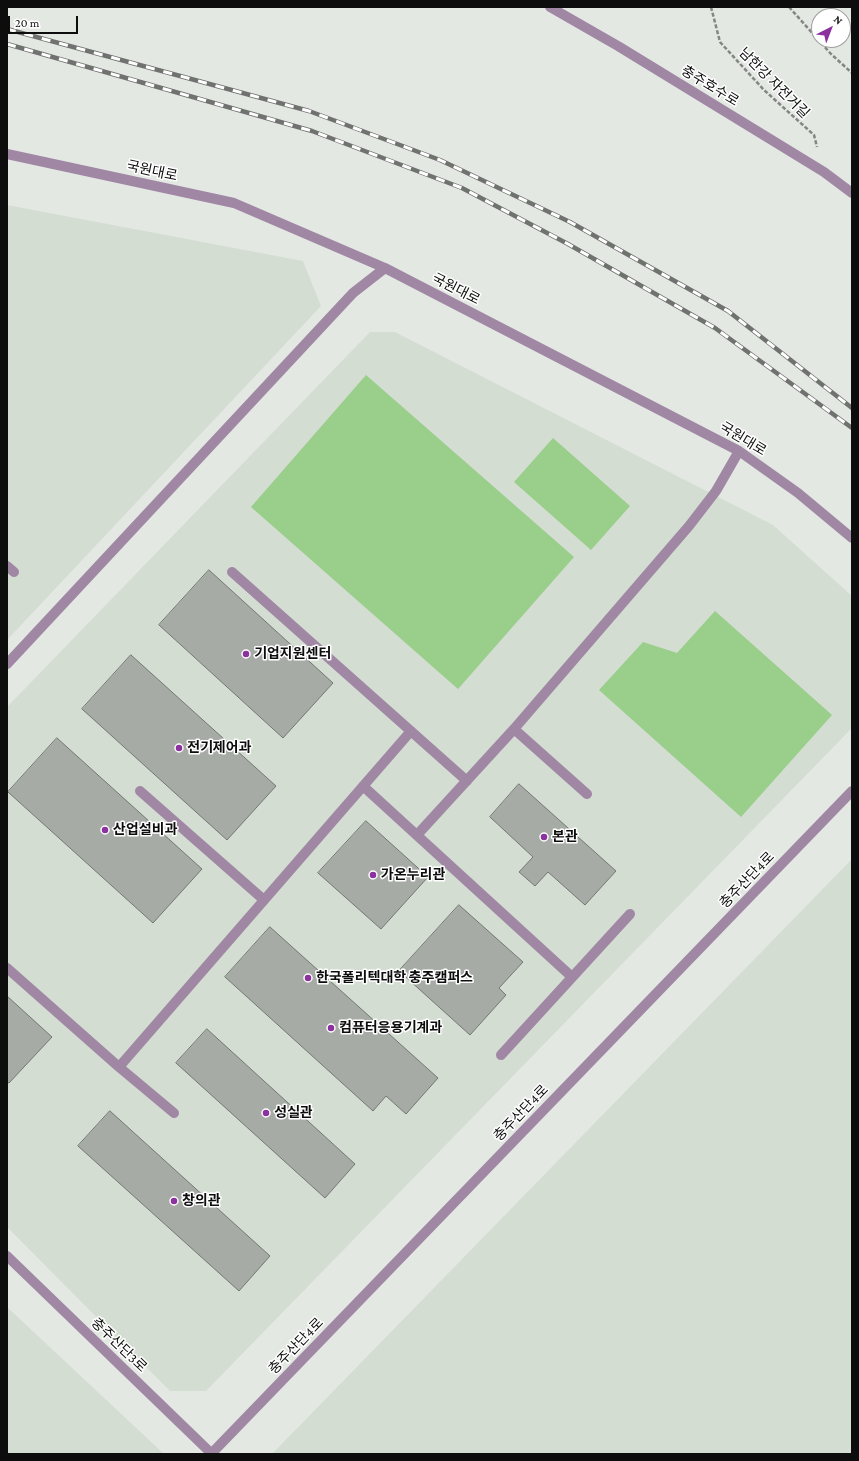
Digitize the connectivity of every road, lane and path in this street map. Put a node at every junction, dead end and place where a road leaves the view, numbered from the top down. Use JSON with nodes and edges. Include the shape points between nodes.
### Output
{"nodes":[{"id":1,"x":550,"y":7,"type":"edge"},
{"id":2,"x":711,"y":7,"type":"edge"},
{"id":3,"x":788,"y":7,"type":"edge"},
{"id":4,"x":852,"y":73,"type":"edge"},
{"id":5,"x":7,"y":154,"type":"edge"},
{"id":6,"x":824,"y":172,"type":"junction"},
{"id":7,"x":852,"y":193,"type":"edge"},
{"id":8,"x":385,"y":268,"type":"junction"},
{"id":9,"x":739,"y":450,"type":"junction"},
{"id":10,"x":852,"y":538,"type":"edge"},
{"id":11,"x":232,"y":572,"type":"dead end"},
{"id":12,"x":7,"y":664,"type":"edge"},
{"id":13,"x":514,"y":729,"type":"junction"},
{"id":14,"x":411,"y":731,"type":"junction"},
{"id":15,"x":467,"y":781,"type":"junction"},
{"id":16,"x":362,"y":786,"type":"junction"},
{"id":17,"x":852,"y":790,"type":"edge"},
{"id":18,"x":140,"y":791,"type":"dead end"},
{"id":19,"x":587,"y":794,"type":"dead end"},
{"id":20,"x":417,"y":835,"type":"junction"},
{"id":21,"x":264,"y":900,"type":"junction"},
{"id":22,"x":630,"y":914,"type":"dead end"},
{"id":23,"x":7,"y":968,"type":"edge"},
{"id":24,"x":572,"y":977,"type":"junction"},
{"id":25,"x":501,"y":1055,"type":"dead end"},
{"id":26,"x":119,"y":1067,"type":"junction"},
{"id":27,"x":174,"y":1113,"type":"dead end"},
{"id":28,"x":7,"y":1256,"type":"edge"},
{"id":29,"x":211,"y":1454,"type":"edge"}],
"edges":[{"from":1,"to":6,"type":"street","name":"충주호수로"},
{"from":2,"to":6,"type":"path","name":"남한강 자전거길","via":[[720,42],[764,90],[814,135]]},
{"from":3,"to":4,"type":"path"},
{"from":5,"to":8,"type":"street","name":"국원대로","via":[[234,203]]},
{"from":6,"to":7,"type":"street","name":"충주호수로"},
{"from":8,"to":9,"type":"street","name":"국원대로"},
{"from":8,"to":12,"type":"street","via":[[353,292]]},
{"from":9,"to":10,"type":"street","name":"국원대로","via":[[798,493]]},
{"from":9,"to":13,"type":"street","via":[[716,491],[689,526]]},
{"from":11,"to":14,"type":"street"},
{"from":13,"to":15,"type":"street"},
{"from":13,"to":19,"type":"street"},
{"from":14,"to":15,"type":"street"},
{"from":14,"to":16,"type":"street"},
{"from":15,"to":20,"type":"street"},
{"from":16,"to":20,"type":"street"},
{"from":16,"to":21,"type":"street"},
{"from":17,"to":29,"type":"street","name":"충주산단4로"},
{"from":18,"to":21,"type":"street"},
{"from":20,"to":24,"type":"street"},
{"from":21,"to":26,"type":"street"},
{"from":22,"to":24,"type":"street"},
{"from":23,"to":26,"type":"street"},
{"from":24,"to":25,"type":"street"},
{"from":26,"to":27,"type":"street"},
{"from":28,"to":29,"type":"street","name":"충주산단3로"}]}
